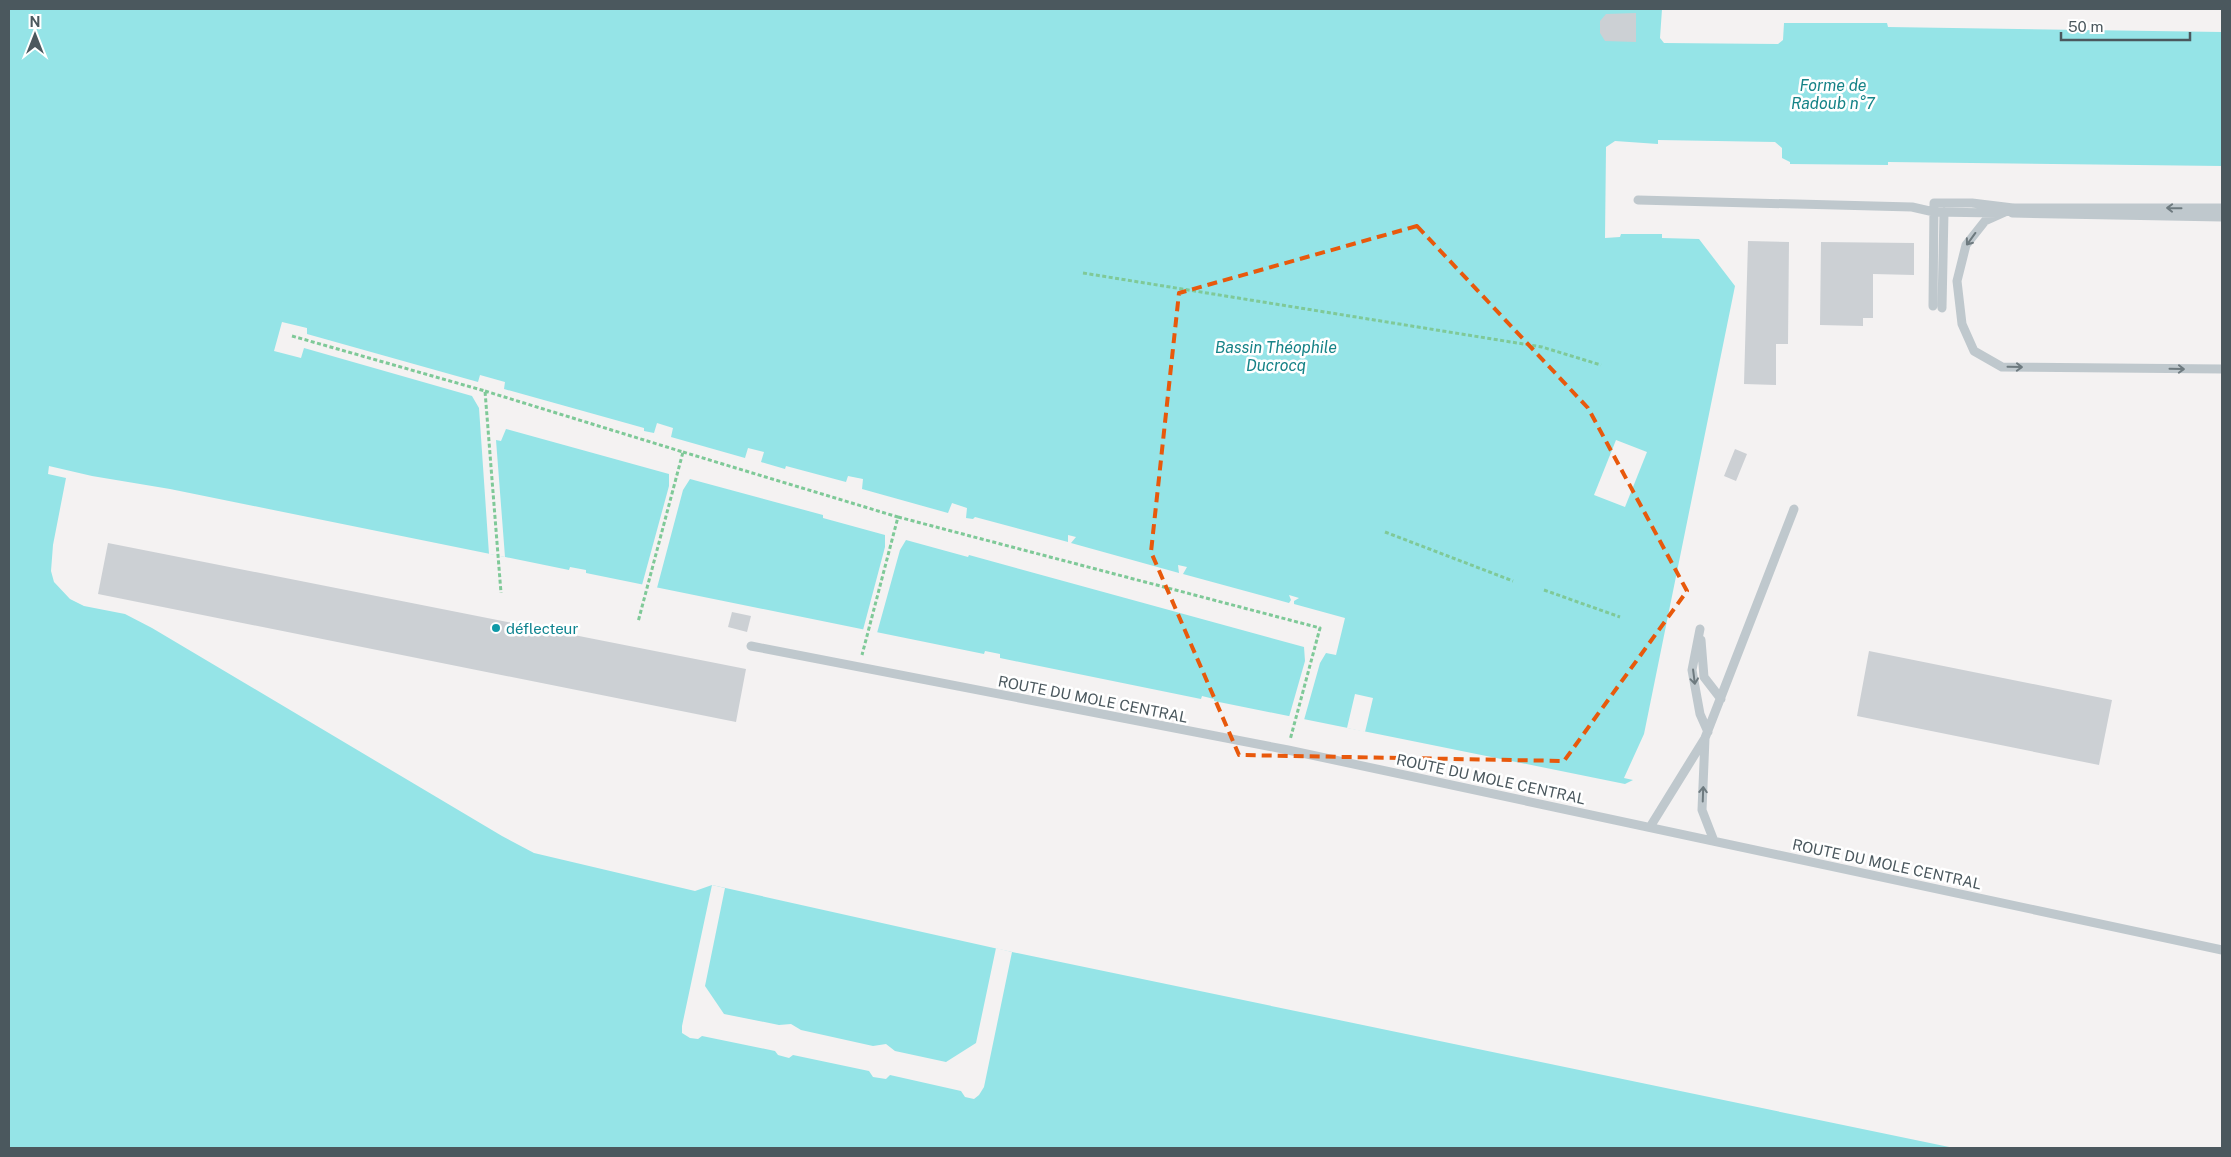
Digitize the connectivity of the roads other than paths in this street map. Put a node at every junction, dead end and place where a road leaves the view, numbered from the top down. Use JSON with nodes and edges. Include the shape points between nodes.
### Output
{"nodes":[{"id":1,"x":1638,"y":200,"type":"dead end"},
{"id":2,"x":1934,"y":207,"type":"junction"},
{"id":3,"x":2014,"y":208,"type":"junction"},
{"id":4,"x":2222,"y":208,"type":"edge"},
{"id":5,"x":1944,"y":212,"type":"junction"},
{"id":6,"x":2002,"y":213,"type":"junction"},
{"id":7,"x":2222,"y":217,"type":"edge"},
{"id":8,"x":2222,"y":369,"type":"edge"},
{"id":9,"x":1794,"y":509,"type":"dead end"},
{"id":10,"x":751,"y":646,"type":"dead end"},
{"id":11,"x":1720,"y":699,"type":"junction"},
{"id":12,"x":1706,"y":735,"type":"junction"},
{"id":13,"x":1650,"y":827,"type":"junction"},
{"id":14,"x":1714,"y":841,"type":"junction"},
{"id":15,"x":2222,"y":950,"type":"edge"}],
"edges":[{"from":1,"to":2,"type":"lane"},
{"from":2,"to":3,"type":"lane","via":[[1972,203]]},
{"from":2,"to":5,"type":"lane"},
{"from":2,"to":5,"type":"lane","via":[[1938,307]]},
{"from":4,"to":3,"type":"lane","one_way":true},
{"from":3,"to":6,"type":"lane"},
{"from":5,"to":6,"type":"lane"},
{"from":6,"to":7,"type":"lane"},
{"from":6,"to":8,"type":"lane","one_way":true,"via":[[1985,221],[1966,244],[1958,281],[1962,324],[1974,352],[2002,367]]},
{"from":9,"to":11,"type":"lane"},
{"from":10,"to":13,"type":"lane","name":"ROUTE DU MOLE CENTRAL","via":[[1288,750]]},
{"from":11,"to":12,"type":"lane"},
{"from":11,"to":12,"type":"lane","one_way":true,"via":[[1704,677],[1700,629],[1692,670]]},
{"from":12,"to":13,"type":"lane"},
{"from":14,"to":12,"type":"lane","one_way":true,"via":[[1702,810]]},
{"from":13,"to":14,"type":"lane","name":"ROUTE DU MOLE CENTRAL"},
{"from":14,"to":15,"type":"lane","name":"ROUTE DU MOLE CENTRAL"}]}
